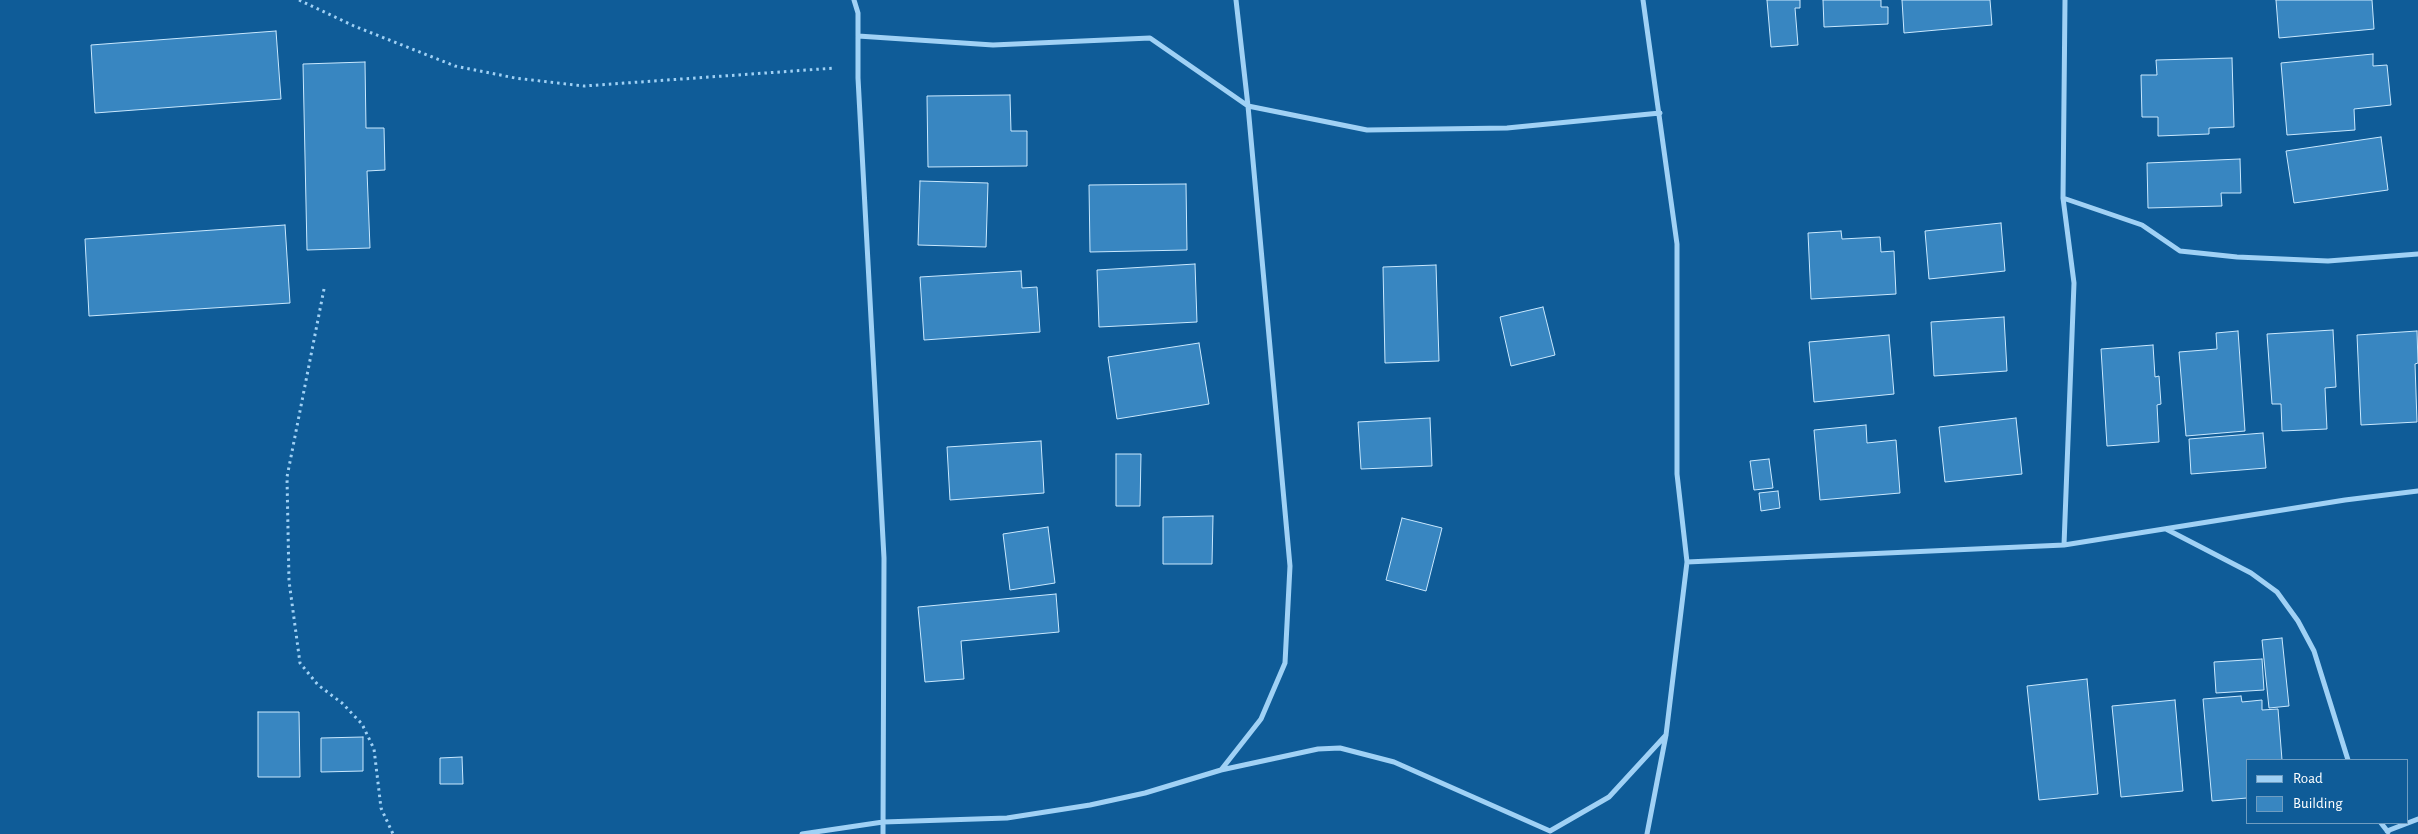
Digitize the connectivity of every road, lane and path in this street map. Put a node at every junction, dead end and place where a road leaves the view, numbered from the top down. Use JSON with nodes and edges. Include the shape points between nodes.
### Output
{"nodes":[{"id":1,"x":299,"y":0,"type":"edge"},
{"id":2,"x":854,"y":0,"type":"edge"},
{"id":3,"x":1236,"y":0,"type":"edge"},
{"id":4,"x":1643,"y":0,"type":"edge"},
{"id":5,"x":2065,"y":0,"type":"edge"},
{"id":6,"x":858,"y":36,"type":"junction"},
{"id":7,"x":858,"y":66,"type":"junction"},
{"id":8,"x":1248,"y":106,"type":"junction"},
{"id":9,"x":1660,"y":113,"type":"junction"},
{"id":10,"x":2063,"y":198,"type":"junction"},
{"id":11,"x":2418,"y":254,"type":"edge"},
{"id":12,"x":324,"y":289,"type":"dead end"},
{"id":13,"x":2418,"y":491,"type":"edge"},
{"id":14,"x":2166,"y":529,"type":"junction"},
{"id":15,"x":2064,"y":545,"type":"junction"},
{"id":16,"x":1687,"y":562,"type":"junction"},
{"id":17,"x":1666,"y":735,"type":"junction"},
{"id":18,"x":2348,"y":759,"type":"edge"},
{"id":19,"x":1221,"y":770,"type":"junction"},
{"id":20,"x":883,"y":822,"type":"junction"},
{"id":21,"x":2408,"y":824,"type":"edge"},
{"id":22,"x":2389,"y":833,"type":"edge"},
{"id":23,"x":393,"y":834,"type":"edge"},
{"id":24,"x":802,"y":834,"type":"edge"},
{"id":25,"x":883,"y":834,"type":"edge"},
{"id":26,"x":1647,"y":834,"type":"edge"}],
"edges":[{"from":1,"to":7,"type":"path","via":[[354,26],[455,66],[551,83],[584,86]]},
{"from":2,"to":6,"type":"street","via":[[858,13]]},
{"from":3,"to":8,"type":"street"},
{"from":4,"to":9,"type":"street"},
{"from":5,"to":10,"type":"street"},
{"from":6,"to":7,"type":"street"},
{"from":6,"to":8,"type":"street","via":[[993,45],[1150,38]]},
{"from":7,"to":20,"type":"street","via":[[884,558]]},
{"from":8,"to":9,"type":"street","via":[[1366,130],[1507,128]]},
{"from":8,"to":19,"type":"street","via":[[1290,566],[1285,663],[1261,719]]},
{"from":9,"to":16,"type":"street","via":[[1677,244],[1677,474]]},
{"from":10,"to":11,"type":"street","via":[[2142,225],[2180,252],[2328,261]]},
{"from":10,"to":15,"type":"street","via":[[2074,283]]},
{"from":12,"to":23,"type":"path","via":[[287,477],[289,581],[300,663],[318,686],[342,703],[362,724],[374,749],[381,808]]},
{"from":13,"to":14,"type":"street"},
{"from":14,"to":15,"type":"street"},
{"from":14,"to":18,"type":"street","via":[[2251,573],[2277,592],[2314,651]]},
{"from":15,"to":16,"type":"street"},
{"from":16,"to":17,"type":"street"},
{"from":17,"to":19,"type":"street","via":[[1609,797],[1550,831],[1394,762],[1340,748],[1318,749]]},
{"from":17,"to":26,"type":"street"},
{"from":19,"to":20,"type":"street","via":[[1090,805],[1007,818]]},
{"from":20,"to":24,"type":"street"},
{"from":20,"to":25,"type":"street"},
{"from":21,"to":22,"type":"street"}]}
